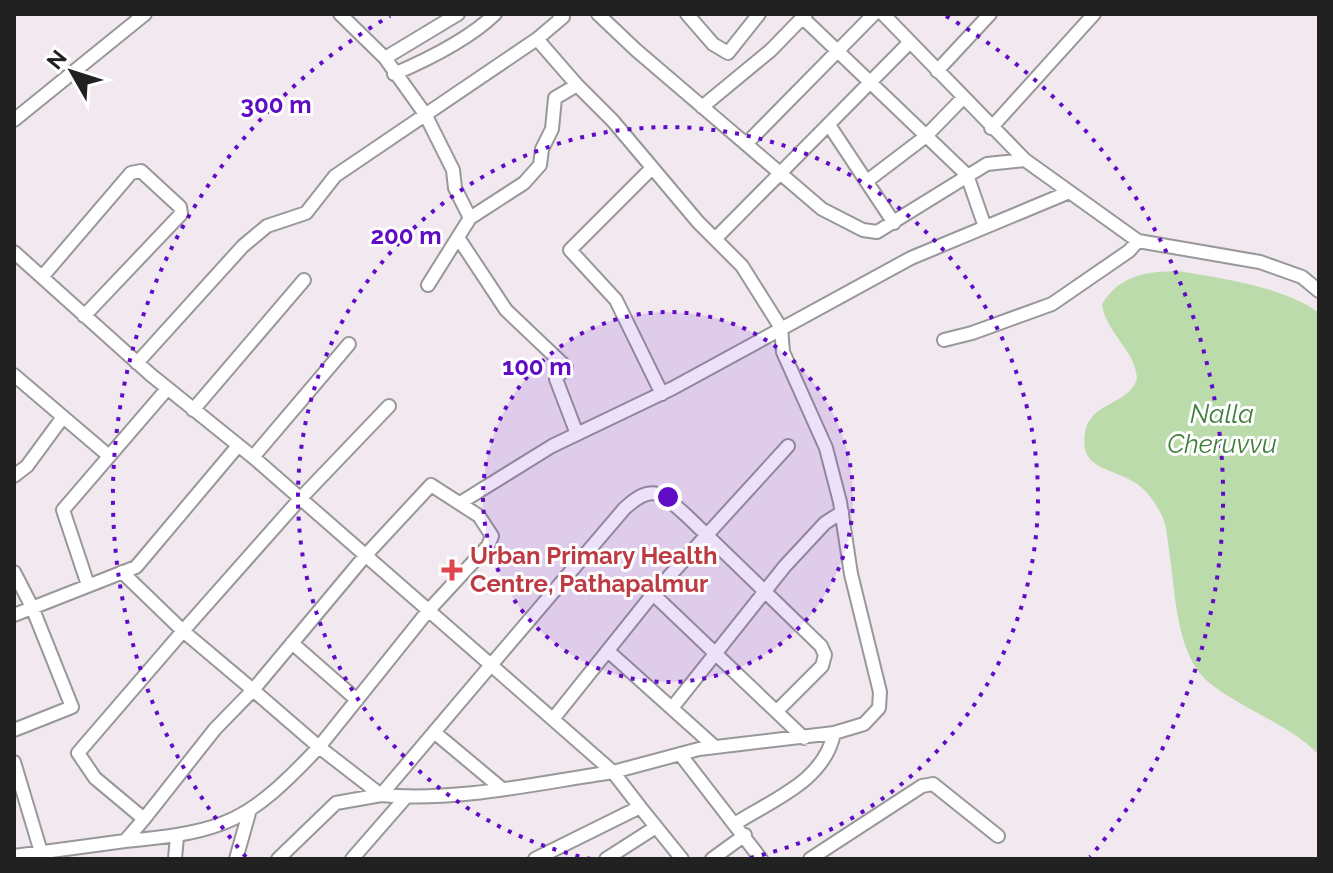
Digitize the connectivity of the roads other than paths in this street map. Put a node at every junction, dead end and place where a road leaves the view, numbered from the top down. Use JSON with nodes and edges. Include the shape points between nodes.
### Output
{"nodes":[{"id":1,"x":145,"y":14,"type":"edge"},
{"id":2,"x":340,"y":14,"type":"edge"},
{"id":3,"x":458,"y":14,"type":"edge"},
{"id":4,"x":495,"y":14,"type":"edge"},
{"id":5,"x":598,"y":14,"type":"edge"},
{"id":6,"x":687,"y":14,"type":"edge"},
{"id":7,"x":759,"y":14,"type":"edge"},
{"id":8,"x":874,"y":14,"type":"edge"},
{"id":9,"x":902,"y":14,"type":"edge"},
{"id":10,"x":990,"y":14,"type":"edge"},
{"id":11,"x":1094,"y":14,"type":"edge"},
{"id":12,"x":563,"y":15,"type":"edge"},
{"id":13,"x":804,"y":16,"type":"edge"},
{"id":14,"x":887,"y":19,"type":"edge"},
{"id":15,"x":537,"y":39,"type":"junction"},
{"id":16,"x":909,"y":43,"type":"junction"},
{"id":17,"x":836,"y":51,"type":"junction"},
{"id":18,"x":385,"y":58,"type":"junction"},
{"id":19,"x":937,"y":71,"type":"junction"},
{"id":20,"x":394,"y":74,"type":"junction"},
{"id":21,"x":871,"y":84,"type":"junction"},
{"id":22,"x":577,"y":85,"type":"junction"},
{"id":23,"x":962,"y":99,"type":"junction"},
{"id":24,"x":702,"y":107,"type":"junction"},
{"id":25,"x":425,"y":114,"type":"junction"},
{"id":26,"x":14,"y":120,"type":"edge"},
{"id":27,"x":829,"y":125,"type":"junction"},
{"id":28,"x":991,"y":128,"type":"junction"},
{"id":29,"x":925,"y":137,"type":"junction"},
{"id":30,"x":746,"y":144,"type":"junction"},
{"id":31,"x":1025,"y":160,"type":"junction"},
{"id":32,"x":651,"y":169,"type":"junction"},
{"id":33,"x":780,"y":174,"type":"junction"},
{"id":34,"x":967,"y":175,"type":"junction"},
{"id":35,"x":867,"y":181,"type":"junction"},
{"id":36,"x":1067,"y":193,"type":"junction"},
{"id":37,"x":470,"y":218,"type":"junction"},
{"id":38,"x":894,"y":223,"type":"junction"},
{"id":39,"x":985,"y":227,"type":"junction"},
{"id":40,"x":459,"y":239,"type":"junction"},
{"id":41,"x":715,"y":239,"type":"junction"},
{"id":42,"x":1138,"y":241,"type":"junction"},
{"id":43,"x":14,"y":252,"type":"edge"},
{"id":44,"x":42,"y":277,"type":"junction"},
{"id":45,"x":304,"y":280,"type":"dead end"},
{"id":46,"x":428,"y":285,"type":"dead end"},
{"id":47,"x":1319,"y":291,"type":"edge"},
{"id":48,"x":84,"y":316,"type":"junction"},
{"id":49,"x":781,"y":328,"type":"junction"},
{"id":50,"x":944,"y":340,"type":"dead end"},
{"id":51,"x":349,"y":344,"type":"dead end"},
{"id":52,"x":137,"y":363,"type":"junction"},
{"id":53,"x":14,"y":375,"type":"edge"},
{"id":54,"x":167,"y":389,"type":"junction"},
{"id":55,"x":662,"y":394,"type":"junction"},
{"id":56,"x":389,"y":406,"type":"dead end"},
{"id":57,"x":193,"y":410,"type":"junction"},
{"id":58,"x":63,"y":417,"type":"junction"},
{"id":59,"x":577,"y":434,"type":"junction"},
{"id":60,"x":788,"y":446,"type":"dead end"},
{"id":61,"x":237,"y":447,"type":"junction"},
{"id":62,"x":109,"y":456,"type":"junction"},
{"id":63,"x":253,"y":457,"type":"junction"},
{"id":64,"x":14,"y":476,"type":"edge"},
{"id":65,"x":299,"y":500,"type":"junction"},
{"id":66,"x":460,"y":503,"type":"junction"},
{"id":67,"x":842,"y":512,"type":"junction"},
{"id":68,"x":706,"y":535,"type":"junction"},
{"id":69,"x":365,"y":556,"type":"junction"},
{"id":70,"x":14,"y":572,"type":"edge"},
{"id":71,"x":122,"y":572,"type":"junction"},
{"id":72,"x":88,"y":585,"type":"junction"},
{"id":73,"x":765,"y":593,"type":"junction"},
{"id":74,"x":653,"y":594,"type":"junction"},
{"id":75,"x":32,"y":607,"type":"junction"},
{"id":76,"x":428,"y":611,"type":"junction"},
{"id":77,"x":14,"y":615,"type":"edge"},
{"id":78,"x":183,"y":631,"type":"junction"},
{"id":79,"x":292,"y":643,"type":"junction"},
{"id":80,"x":608,"y":651,"type":"junction"},
{"id":81,"x":717,"y":655,"type":"junction"},
{"id":82,"x":491,"y":665,"type":"junction"},
{"id":83,"x":253,"y":690,"type":"junction"},
{"id":84,"x":357,"y":700,"type":"junction"},
{"id":85,"x":672,"y":708,"type":"junction"},
{"id":86,"x":777,"y":711,"type":"junction"},
{"id":87,"x":553,"y":719,"type":"junction"},
{"id":88,"x":14,"y":730,"type":"edge"},
{"id":89,"x":434,"y":732,"type":"junction"},
{"id":90,"x":834,"y":733,"type":"junction"},
{"id":91,"x":804,"y":738,"type":"junction"},
{"id":92,"x":319,"y":747,"type":"junction"},
{"id":93,"x":715,"y":747,"type":"junction"},
{"id":94,"x":680,"y":754,"type":"junction"},
{"id":95,"x":14,"y":762,"type":"edge"},
{"id":96,"x":613,"y":772,"type":"junction"},
{"id":97,"x":501,"y":788,"type":"junction"},
{"id":98,"x":381,"y":795,"type":"junction"},
{"id":99,"x":406,"y":797,"type":"junction"},
{"id":100,"x":640,"y":807,"type":"junction"},
{"id":101,"x":249,"y":813,"type":"junction"},
{"id":102,"x":144,"y":819,"type":"junction"},
{"id":103,"x":736,"y":823,"type":"junction"},
{"id":104,"x":656,"y":827,"type":"junction"},
{"id":105,"x":745,"y":835,"type":"junction"},
{"id":106,"x":177,"y":836,"type":"junction"},
{"id":107,"x":998,"y":836,"type":"dead end"},
{"id":108,"x":125,"y":841,"type":"junction"},
{"id":109,"x":14,"y":856,"type":"edge"},
{"id":110,"x":39,"y":856,"type":"edge"},
{"id":111,"x":676,"y":857,"type":"edge"},
{"id":112,"x":175,"y":859,"type":"edge"},
{"id":113,"x":236,"y":859,"type":"edge"},
{"id":114,"x":278,"y":859,"type":"edge"},
{"id":115,"x":352,"y":859,"type":"edge"},
{"id":116,"x":535,"y":859,"type":"edge"},
{"id":117,"x":606,"y":859,"type":"edge"},
{"id":118,"x":712,"y":859,"type":"edge"},
{"id":119,"x":761,"y":859,"type":"edge"},
{"id":120,"x":810,"y":859,"type":"edge"}],
"edges":[{"from":1,"to":26,"type":"street"},
{"from":2,"to":18,"type":"street"},
{"from":3,"to":18,"type":"street"},
{"from":4,"to":20,"type":"street","via":[[478,30]]},
{"from":5,"to":24,"type":"street"},
{"from":6,"to":7,"type":"street","via":[[728,53]]},
{"from":8,"to":17,"type":"street"},
{"from":9,"to":14,"type":"street"},
{"from":10,"to":19,"type":"street"},
{"from":11,"to":28,"type":"street"},
{"from":12,"to":15,"type":"street"},
{"from":13,"to":17,"type":"street"},
{"from":13,"to":24,"type":"street"},
{"from":14,"to":16,"type":"street"},
{"from":15,"to":22,"type":"street"},
{"from":15,"to":25,"type":"street"},
{"from":16,"to":19,"type":"street"},
{"from":16,"to":21,"type":"street"},
{"from":17,"to":21,"type":"street"},
{"from":17,"to":30,"type":"street"},
{"from":18,"to":20,"type":"street"},
{"from":19,"to":23,"type":"street"},
{"from":20,"to":25,"type":"street"},
{"from":21,"to":27,"type":"street"},
{"from":21,"to":29,"type":"street"},
{"from":22,"to":32,"type":"street"},
{"from":22,"to":37,"type":"street","via":[[555,98],[540,165],[524,183]]},
{"from":23,"to":28,"type":"street"},
{"from":23,"to":29,"type":"street"},
{"from":24,"to":30,"type":"street"},
{"from":25,"to":37,"type":"street"},
{"from":25,"to":52,"type":"street","via":[[335,176],[306,213],[267,226],[243,246]]},
{"from":27,"to":33,"type":"street"},
{"from":27,"to":35,"type":"street"},
{"from":28,"to":31,"type":"street"},
{"from":29,"to":34,"type":"street"},
{"from":29,"to":35,"type":"street"},
{"from":30,"to":33,"type":"street"},
{"from":31,"to":34,"type":"street","via":[[987,164]]},
{"from":31,"to":36,"type":"street"},
{"from":32,"to":41,"type":"street"},
{"from":32,"to":55,"type":"street","via":[[570,250],[616,300]]},
{"from":33,"to":38,"type":"street","via":[[822,209],[863,230],[877,232]]},
{"from":33,"to":41,"type":"street"},
{"from":34,"to":38,"type":"street"},
{"from":34,"to":39,"type":"street"},
{"from":35,"to":38,"type":"street"},
{"from":36,"to":39,"type":"street"},
{"from":36,"to":42,"type":"street"},
{"from":37,"to":40,"type":"street"},
{"from":39,"to":49,"type":"street","via":[[911,258]]},
{"from":40,"to":46,"type":"street"},
{"from":40,"to":59,"type":"street","via":[[506,310],[566,367],[556,379]]},
{"from":41,"to":49,"type":"street","via":[[742,266]]},
{"from":42,"to":47,"type":"street","via":[[1260,262],[1302,277]]},
{"from":42,"to":50,"type":"street","via":[[1052,304]]},
{"from":43,"to":44,"type":"street"},
{"from":44,"to":48,"type":"street"},
{"from":44,"to":48,"type":"street","via":[[131,173],[141,171],[180,207],[181,214]]},
{"from":45,"to":57,"type":"street"},
{"from":48,"to":52,"type":"street"},
{"from":49,"to":55,"type":"street"},
{"from":49,"to":67,"type":"street","via":[[783,352],[819,425]]},
{"from":51,"to":63,"type":"street"},
{"from":52,"to":54,"type":"street"},
{"from":53,"to":58,"type":"street"},
{"from":54,"to":57,"type":"street"},
{"from":54,"to":62,"type":"street"},
{"from":55,"to":59,"type":"street"},
{"from":56,"to":65,"type":"street"},
{"from":57,"to":61,"type":"street"},
{"from":58,"to":62,"type":"street"},
{"from":58,"to":64,"type":"street"},
{"from":59,"to":66,"type":"street"},
{"from":60,"to":68,"type":"street"},
{"from":61,"to":63,"type":"street"},
{"from":61,"to":71,"type":"street","via":[[136,567]]},
{"from":62,"to":72,"type":"street","via":[[63,510]]},
{"from":63,"to":65,"type":"street"},
{"from":65,"to":69,"type":"street"},
{"from":65,"to":78,"type":"street"},
{"from":66,"to":69,"type":"street","via":[[431,485]]},
{"from":66,"to":76,"type":"street","via":[[479,516],[492,536]]},
{"from":67,"to":73,"type":"street","via":[[812,536]]},
{"from":67,"to":90,"type":"street","via":[[880,692],[879,708],[864,724]]},
{"from":68,"to":73,"type":"street"},
{"from":68,"to":74,"type":"street"},
{"from":68,"to":82,"type":"street","via":[[664,496],[639,496]]},
{"from":69,"to":76,"type":"street"},
{"from":69,"to":79,"type":"street"},
{"from":70,"to":75,"type":"street"},
{"from":71,"to":72,"type":"street"},
{"from":71,"to":78,"type":"street"},
{"from":72,"to":75,"type":"street"},
{"from":73,"to":81,"type":"street"},
{"from":73,"to":86,"type":"street","via":[[825,655],[822,666]]},
{"from":74,"to":80,"type":"street"},
{"from":74,"to":81,"type":"street"},
{"from":75,"to":77,"type":"street"},
{"from":75,"to":88,"type":"street","via":[[72,707]]},
{"from":76,"to":82,"type":"street"},
{"from":76,"to":84,"type":"street"},
{"from":78,"to":83,"type":"street"},
{"from":78,"to":102,"type":"street","via":[[78,753],[95,778]]},
{"from":79,"to":83,"type":"street"},
{"from":79,"to":84,"type":"street"},
{"from":80,"to":85,"type":"street"},
{"from":80,"to":87,"type":"street"},
{"from":81,"to":85,"type":"street"},
{"from":81,"to":86,"type":"street"},
{"from":82,"to":87,"type":"street"},
{"from":82,"to":89,"type":"street"},
{"from":83,"to":92,"type":"street"},
{"from":83,"to":102,"type":"street"},
{"from":84,"to":92,"type":"street"},
{"from":85,"to":93,"type":"street"},
{"from":86,"to":91,"type":"street"},
{"from":87,"to":96,"type":"street"},
{"from":89,"to":97,"type":"street"},
{"from":89,"to":98,"type":"street"},
{"from":90,"to":91,"type":"street"},
{"from":90,"to":103,"type":"street","via":[[830,754],[816,773]]},
{"from":91,"to":93,"type":"street"},
{"from":92,"to":98,"type":"street"},
{"from":92,"to":101,"type":"street"},
{"from":93,"to":94,"type":"street"},
{"from":94,"to":96,"type":"street"},
{"from":94,"to":103,"type":"street"},
{"from":95,"to":110,"type":"street"},
{"from":96,"to":97,"type":"street"},
{"from":96,"to":100,"type":"street"},
{"from":97,"to":99,"type":"street"},
{"from":98,"to":99,"type":"street"},
{"from":98,"to":114,"type":"street","via":[[336,803]]},
{"from":99,"to":115,"type":"street"},
{"from":100,"to":104,"type":"street"},
{"from":100,"to":116,"type":"street"},
{"from":101,"to":106,"type":"street"},
{"from":101,"to":113,"type":"street"},
{"from":102,"to":108,"type":"street"},
{"from":103,"to":105,"type":"street"},
{"from":104,"to":111,"type":"street"},
{"from":104,"to":117,"type":"street"},
{"from":105,"to":118,"type":"street"},
{"from":105,"to":119,"type":"street"},
{"from":106,"to":108,"type":"street"},
{"from":106,"to":112,"type":"street"},
{"from":107,"to":120,"type":"street","via":[[933,784],[922,786]]},
{"from":108,"to":110,"type":"street"},
{"from":109,"to":110,"type":"street"}]}
